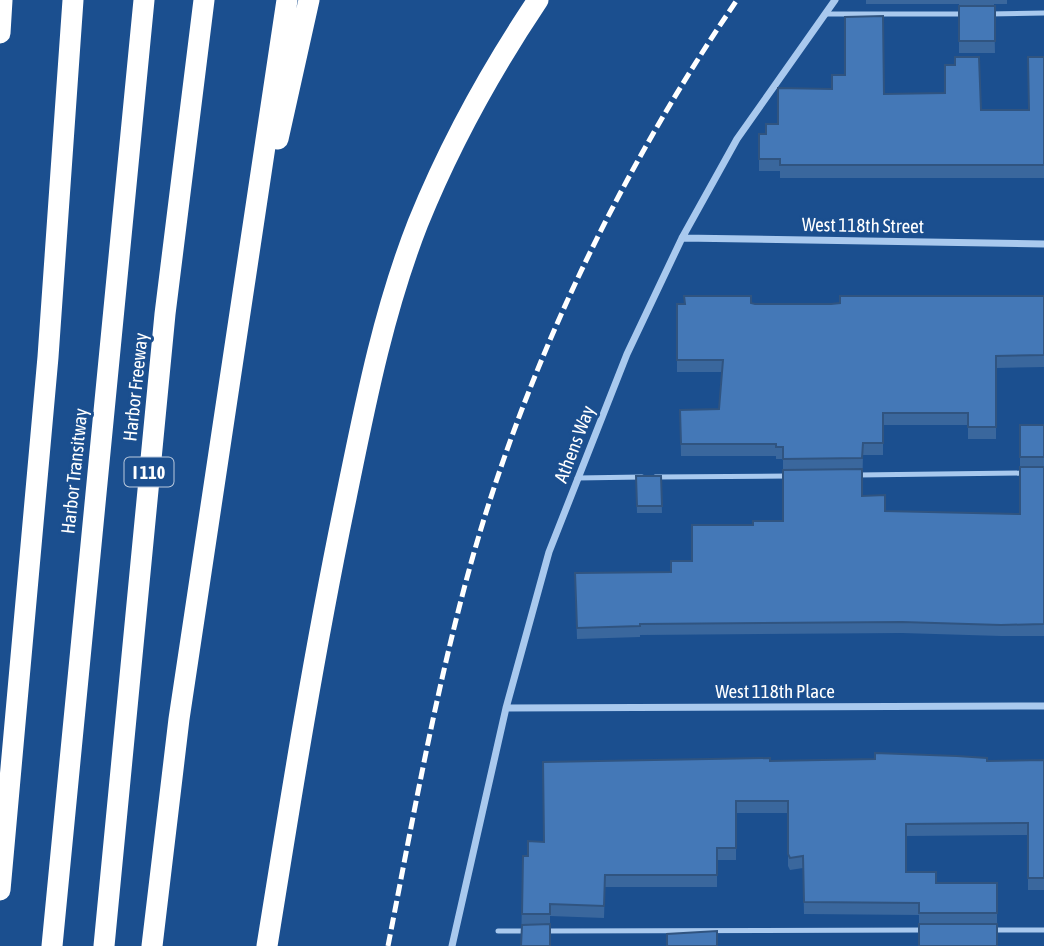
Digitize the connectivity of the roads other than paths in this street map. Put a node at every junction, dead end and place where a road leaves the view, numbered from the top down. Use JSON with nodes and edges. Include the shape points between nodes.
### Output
{"nodes":[{"id":1,"x":2,"y":0,"type":"edge"},
{"id":2,"x":76,"y":0,"type":"edge"},
{"id":3,"x":143,"y":0,"type":"edge"},
{"id":4,"x":204,"y":0,"type":"edge"},
{"id":5,"x":287,"y":0,"type":"edge"},
{"id":6,"x":309,"y":0,"type":"edge"},
{"id":7,"x":538,"y":0,"type":"edge"},
{"id":8,"x":835,"y":0,"type":"edge"},
{"id":9,"x":1044,"y":13,"type":"edge"},
{"id":10,"x":825,"y":14,"type":"junction"},
{"id":11,"x":0,"y":33,"type":"edge"},
{"id":12,"x":682,"y":238,"type":"junction"},
{"id":13,"x":1044,"y":244,"type":"edge"},
{"id":14,"x":246,"y":285,"type":"junction"},
{"id":15,"x":1030,"y":473,"type":"edge"},
{"id":16,"x":852,"y":475,"type":"edge"},
{"id":17,"x":797,"y":476,"type":"edge"},
{"id":18,"x":578,"y":478,"type":"junction"},
{"id":19,"x":1044,"y":706,"type":"edge"},
{"id":20,"x":506,"y":708,"type":"junction"},
{"id":21,"x":0,"y":890,"type":"edge"},
{"id":22,"x":935,"y":930,"type":"edge"},
{"id":23,"x":989,"y":930,"type":"edge"},
{"id":24,"x":1044,"y":930,"type":"edge"},
{"id":25,"x":498,"y":931,"type":"dead end"},
{"id":26,"x":52,"y":946,"type":"edge"},
{"id":27,"x":104,"y":946,"type":"edge"},
{"id":28,"x":152,"y":946,"type":"edge"},
{"id":29,"x":267,"y":946,"type":"edge"},
{"id":30,"x":452,"y":946,"type":"edge"}],
"edges":[{"from":1,"to":11,"type":"highway"},
{"from":2,"to":21,"type":"highway","name":"Harbor Transitway"},
{"from":3,"to":26,"type":"highway","name":"Harbor Transitway"},
{"from":4,"to":27,"type":"highway","name":"Harbor Freeway","number":"I 110","via":[[164,326]]},
{"from":5,"to":14,"type":"highway"},
{"from":6,"to":14,"type":"highway"},
{"from":7,"to":29,"type":"highway","via":[[479,94],[446,159],[390,304],[368,388],[317,638]]},
{"from":8,"to":10,"type":"street","name":"Athens Way"},
{"from":9,"to":10,"type":"lane"},
{"from":10,"to":12,"type":"street","name":"Athens Way","via":[[737,139]]},
{"from":12,"to":13,"type":"street","name":"West 118th Street"},
{"from":12,"to":18,"type":"street","name":"Athens Way","via":[[626,354]]},
{"from":14,"to":28,"type":"highway","via":[[179,719]]},
{"from":15,"to":16,"type":"lane"},
{"from":17,"to":18,"type":"lane"},
{"from":18,"to":20,"type":"street","name":"Athens Way","via":[[549,552]]},
{"from":19,"to":20,"type":"street","name":"West 118th Place"},
{"from":20,"to":30,"type":"street","name":"Athens Way"},
{"from":22,"to":25,"type":"lane"},
{"from":23,"to":24,"type":"lane"}]}
